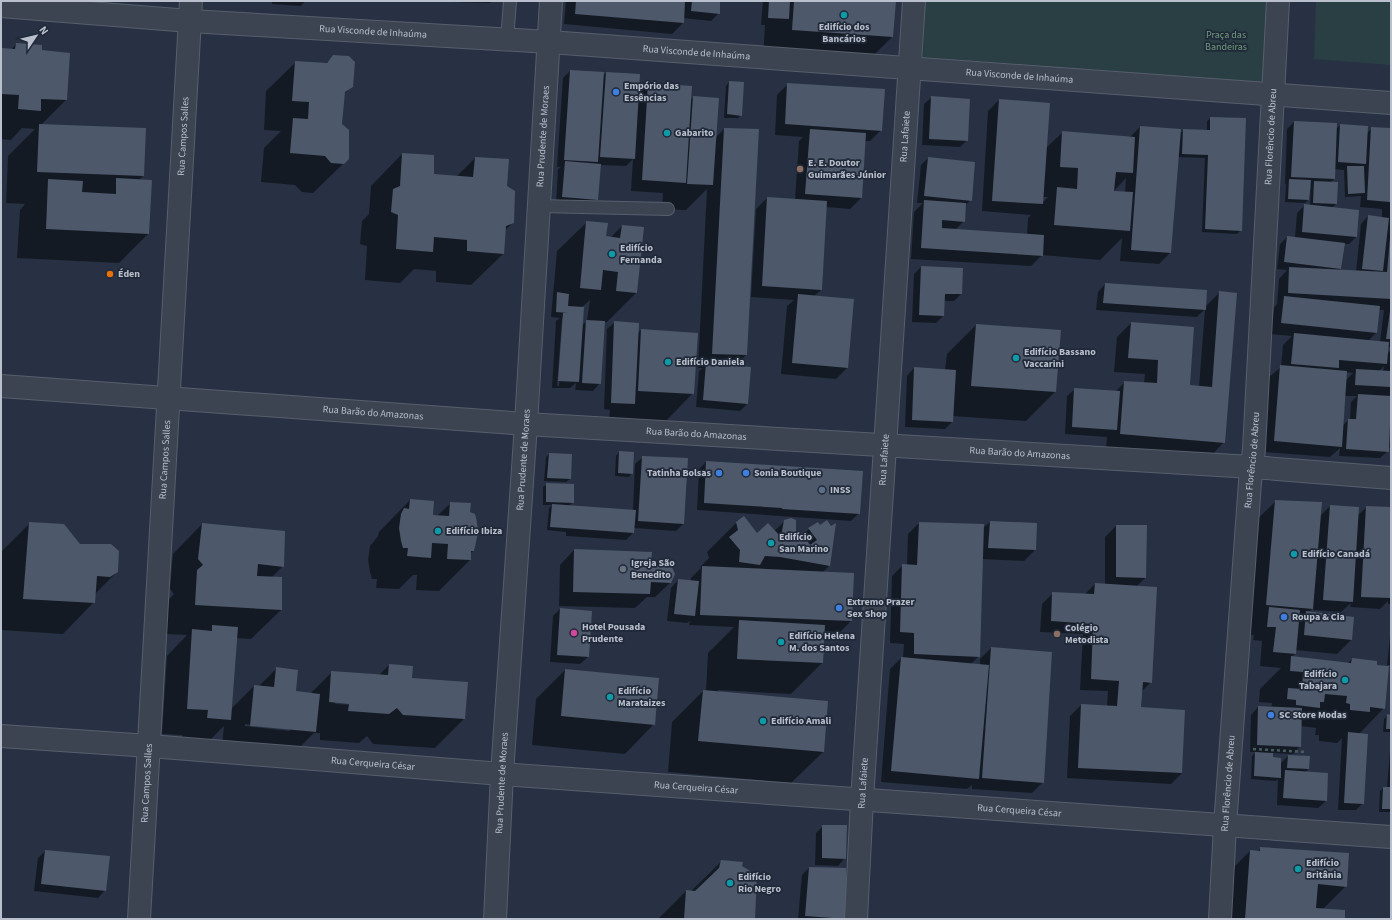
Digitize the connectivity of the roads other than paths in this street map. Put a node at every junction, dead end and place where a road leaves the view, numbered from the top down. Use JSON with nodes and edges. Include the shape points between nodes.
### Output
{"nodes":[{"id":1,"x":510,"y":1,"type":"edge"},
{"id":2,"x":551,"y":1,"type":"edge"},
{"id":3,"x":914,"y":1,"type":"edge"},
{"id":4,"x":1278,"y":1,"type":"edge"},
{"id":5,"x":1,"y":6,"type":"edge"},
{"id":6,"x":191,"y":11,"type":"edge"},
{"id":7,"x":507,"y":40,"type":"junction"},
{"id":8,"x":549,"y":42,"type":"junction"},
{"id":9,"x":910,"y":69,"type":"junction"},
{"id":10,"x":1274,"y":94,"type":"junction"},
{"id":11,"x":1391,"y":103,"type":"edge"},
{"id":12,"x":539,"y":206,"type":"junction"},
{"id":13,"x":668,"y":209,"type":"dead end"},
{"id":14,"x":1,"y":386,"type":"edge"},
{"id":15,"x":169,"y":399,"type":"junction"},
{"id":16,"x":526,"y":424,"type":"junction"},
{"id":17,"x":885,"y":446,"type":"junction"},
{"id":18,"x":1252,"y":467,"type":"junction"},
{"id":19,"x":1391,"y":478,"type":"edge"},
{"id":20,"x":1,"y":736,"type":"edge"},
{"id":21,"x":150,"y":746,"type":"junction"},
{"id":22,"x":502,"y":774,"type":"junction"},
{"id":23,"x":862,"y":800,"type":"junction"},
{"id":24,"x":1225,"y":826,"type":"junction"},
{"id":25,"x":1391,"y":837,"type":"edge"},
{"id":26,"x":139,"y":919,"type":"edge"},
{"id":27,"x":495,"y":919,"type":"edge"},
{"id":28,"x":856,"y":919,"type":"edge"},
{"id":29,"x":1220,"y":919,"type":"edge"}],
"edges":[{"from":1,"to":7,"type":"lane"},
{"from":2,"to":8,"type":"street","name":"Rua Prudente de Moraes"},
{"from":3,"to":9,"type":"street","name":"Rua Lafaiete"},
{"from":4,"to":10,"type":"street","name":"Rua Florêncio de Abreu"},
{"from":5,"to":6,"type":"street","name":"Rua Visconde de Inhaúma"},
{"from":6,"to":7,"type":"street","name":"Rua Visconde de Inhaúma"},
{"from":6,"to":15,"type":"street","name":"Rua Campos Salles"},
{"from":7,"to":8,"type":"street","name":"Rua Visconde de Inhaúma"},
{"from":8,"to":9,"type":"street","name":"Rua Visconde de Inhaúma"},
{"from":8,"to":12,"type":"street","name":"Rua Prudente de Moraes"},
{"from":9,"to":10,"type":"street","name":"Rua Visconde de Inhaúma"},
{"from":9,"to":17,"type":"street","name":"Rua Lafaiete"},
{"from":10,"to":11,"type":"street","name":"Rua Visconde de Inhaúma"},
{"from":10,"to":18,"type":"street","name":"Rua Florêncio de Abreu"},
{"from":12,"to":13,"type":"lane"},
{"from":12,"to":16,"type":"street","name":"Rua Prudente de Moraes"},
{"from":14,"to":15,"type":"street","name":"Rua Barão do Amazonas"},
{"from":15,"to":16,"type":"street","name":"Rua Barão do Amazonas"},
{"from":15,"to":21,"type":"street","name":"Rua Campos Salles"},
{"from":16,"to":17,"type":"street","name":"Rua Barão do Amazonas"},
{"from":16,"to":22,"type":"street","name":"Rua Prudente de Moraes"},
{"from":17,"to":18,"type":"street","name":"Rua Barão do Amazonas"},
{"from":17,"to":23,"type":"street","name":"Rua Lafaiete"},
{"from":18,"to":19,"type":"street","name":"Rua Barão do Amazonas"},
{"from":18,"to":24,"type":"street","name":"Rua Florêncio de Abreu"},
{"from":20,"to":21,"type":"street","name":"Rua Cerqueira César"},
{"from":21,"to":22,"type":"street","name":"Rua Cerqueira César"},
{"from":21,"to":26,"type":"street","name":"Rua Campos Salles"},
{"from":22,"to":23,"type":"street","name":"Rua Cerqueira César"},
{"from":22,"to":27,"type":"street","name":"Rua Prudente de Moraes"},
{"from":23,"to":24,"type":"street","name":"Rua Cerqueira César"},
{"from":23,"to":28,"type":"street","name":"Rua Lafaiete"},
{"from":24,"to":25,"type":"street","name":"Rua Cerqueira César"},
{"from":24,"to":29,"type":"street","name":"Rua Florêncio de Abreu"}]}
